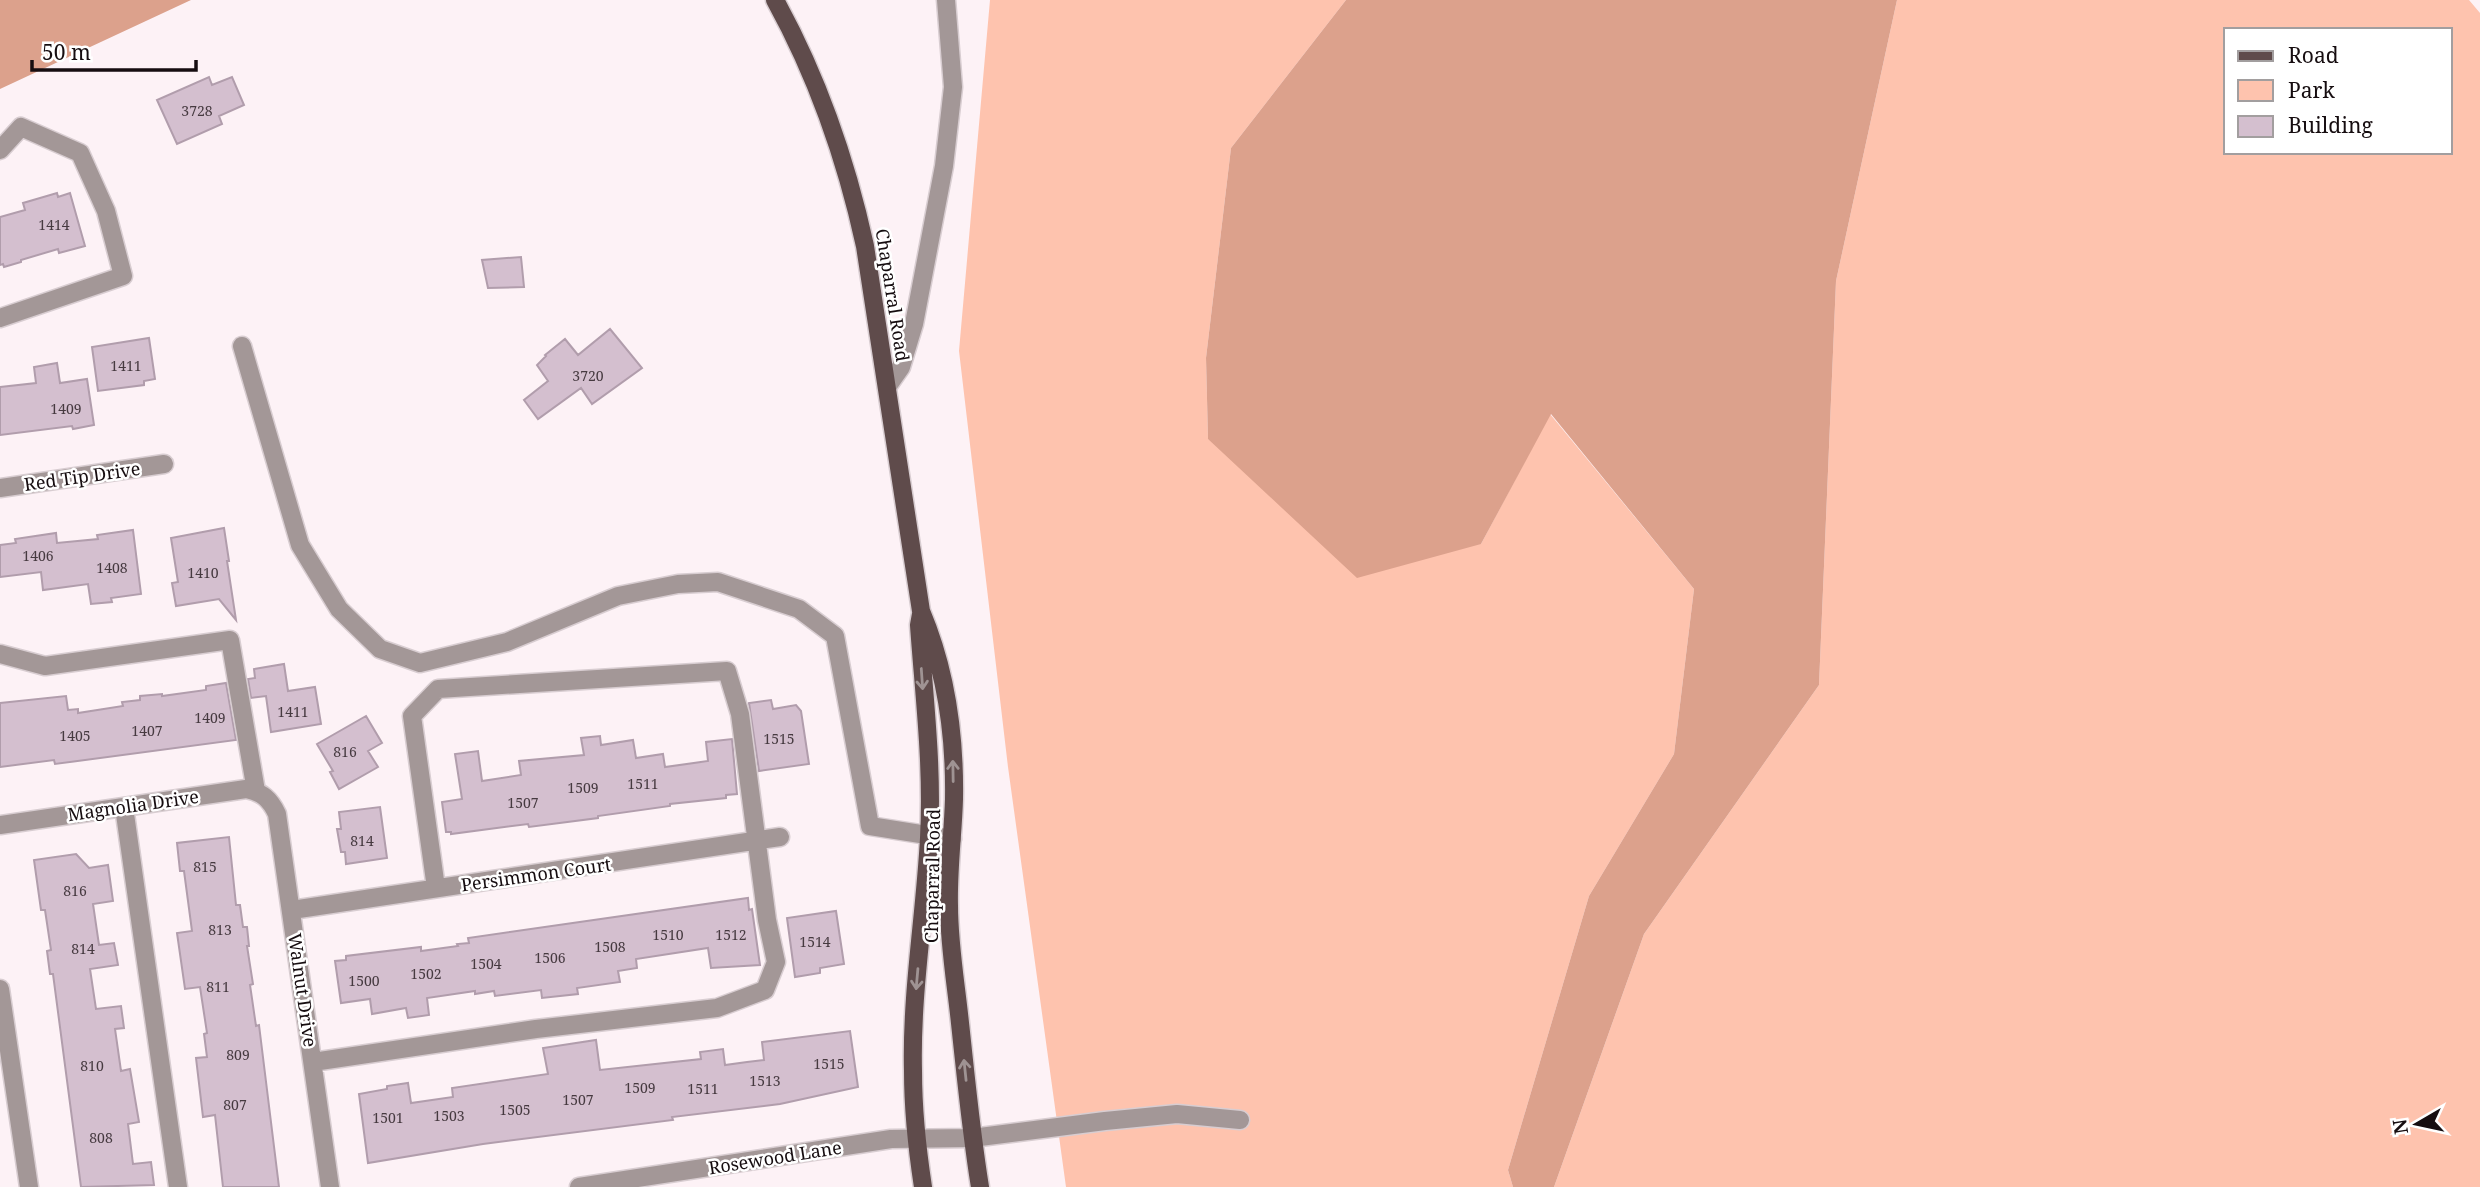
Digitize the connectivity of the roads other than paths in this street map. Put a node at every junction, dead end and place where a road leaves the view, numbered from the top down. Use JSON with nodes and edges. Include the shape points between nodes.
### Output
{"nodes":[{"id":1,"x":775,"y":0,"type":"edge"},
{"id":2,"x":946,"y":0,"type":"edge"},
{"id":3,"x":0,"y":150,"type":"edge"},
{"id":4,"x":0,"y":318,"type":"edge"},
{"id":5,"x":242,"y":346,"type":"dead end"},
{"id":6,"x":887,"y":387,"type":"junction"},
{"id":7,"x":164,"y":464,"type":"dead end"},
{"id":8,"x":0,"y":488,"type":"edge"},
{"id":9,"x":922,"y":611,"type":"junction"},
{"id":10,"x":0,"y":654,"type":"edge"},
{"id":11,"x":261,"y":794,"type":"junction"},
{"id":12,"x":124,"y":807,"type":"junction"},
{"id":13,"x":0,"y":825,"type":"edge"},
{"id":14,"x":929,"y":836,"type":"junction"},
{"id":15,"x":780,"y":837,"type":"dead end"},
{"id":16,"x":952,"y":839,"type":"junction"},
{"id":17,"x":758,"y":841,"type":"junction"},
{"id":18,"x":436,"y":888,"type":"junction"},
{"id":19,"x":292,"y":910,"type":"junction"},
{"id":20,"x":0,"y":989,"type":"edge"},
{"id":21,"x":313,"y":1062,"type":"junction"},
{"id":22,"x":1240,"y":1120,"type":"dead end"},
{"id":23,"x":972,"y":1138,"type":"junction"},
{"id":24,"x":916,"y":1140,"type":"junction"},
{"id":25,"x":29,"y":1187,"type":"edge"},
{"id":26,"x":178,"y":1187,"type":"edge"},
{"id":27,"x":330,"y":1187,"type":"edge"},
{"id":28,"x":579,"y":1187,"type":"edge"},
{"id":29,"x":923,"y":1187,"type":"edge"},
{"id":30,"x":980,"y":1187,"type":"edge"}],
"edges":[{"from":1,"to":6,"type":"main road","name":"Chaparral Road","via":[[819,91],[845,165],[865,246]]},
{"from":2,"to":6,"type":"street","via":[[953,88],[944,166],[914,324],[901,367]]},
{"from":3,"to":4,"type":"street","via":[[21,127],[80,153],[106,211],[123,276]]},
{"from":5,"to":14,"type":"street","via":[[300,545],[339,609],[380,649],[420,663],[507,642],[618,596],[678,584],[718,582],[799,609],[835,636],[870,826]]},
{"from":6,"to":9,"type":"main road","name":"Chaparral Road"},
{"from":7,"to":8,"type":"street","name":"Red Tip Drive"},
{"from":9,"to":14,"type":"main road","name":"Chaparral Road","one_way":true},
{"from":16,"to":9,"type":"main road","name":"Chaparral Road","one_way":true,"via":[[950,718],[933,639]]},
{"from":10,"to":11,"type":"street","name":"Walnut Drive","via":[[45,666],[230,640]]},
{"from":11,"to":12,"type":"street","name":"Magnolia Drive","via":[[246,789]]},
{"from":11,"to":19,"type":"street","name":"Walnut Drive","via":[[277,814]]},
{"from":12,"to":13,"type":"street","name":"Magnolia Drive"},
{"from":12,"to":26,"type":"street"},
{"from":14,"to":16,"type":"street"},
{"from":14,"to":24,"type":"main road","name":"Chaparral Road","one_way":true,"via":[[912,1069]]},
{"from":15,"to":17,"type":"street","name":"Persimmon Court"},
{"from":23,"to":16,"type":"main road","name":"Chaparral Road","one_way":true,"via":[[951,939]]},
{"from":17,"to":18,"type":"street","name":"Persimmon Court"},
{"from":17,"to":18,"type":"street","via":[[740,714],[727,671],[439,689],[412,716]]},
{"from":17,"to":21,"type":"street","via":[[776,962],[765,990],[717,1008]]},
{"from":18,"to":19,"type":"street","name":"Persimmon Court"},
{"from":19,"to":21,"type":"street","name":"Walnut Drive"},
{"from":20,"to":25,"type":"street"},
{"from":21,"to":27,"type":"street","name":"Walnut Drive"},
{"from":22,"to":23,"type":"street","name":"Rosewood Lane","via":[[1177,1114]]},
{"from":23,"to":24,"type":"street","name":"Rosewood Lane"},
{"from":23,"to":30,"type":"main road","name":"Chaparral Road"},
{"from":24,"to":28,"type":"street","name":"Rosewood Lane","via":[[891,1139]]},
{"from":24,"to":29,"type":"main road","name":"Chaparral Road"}]}
